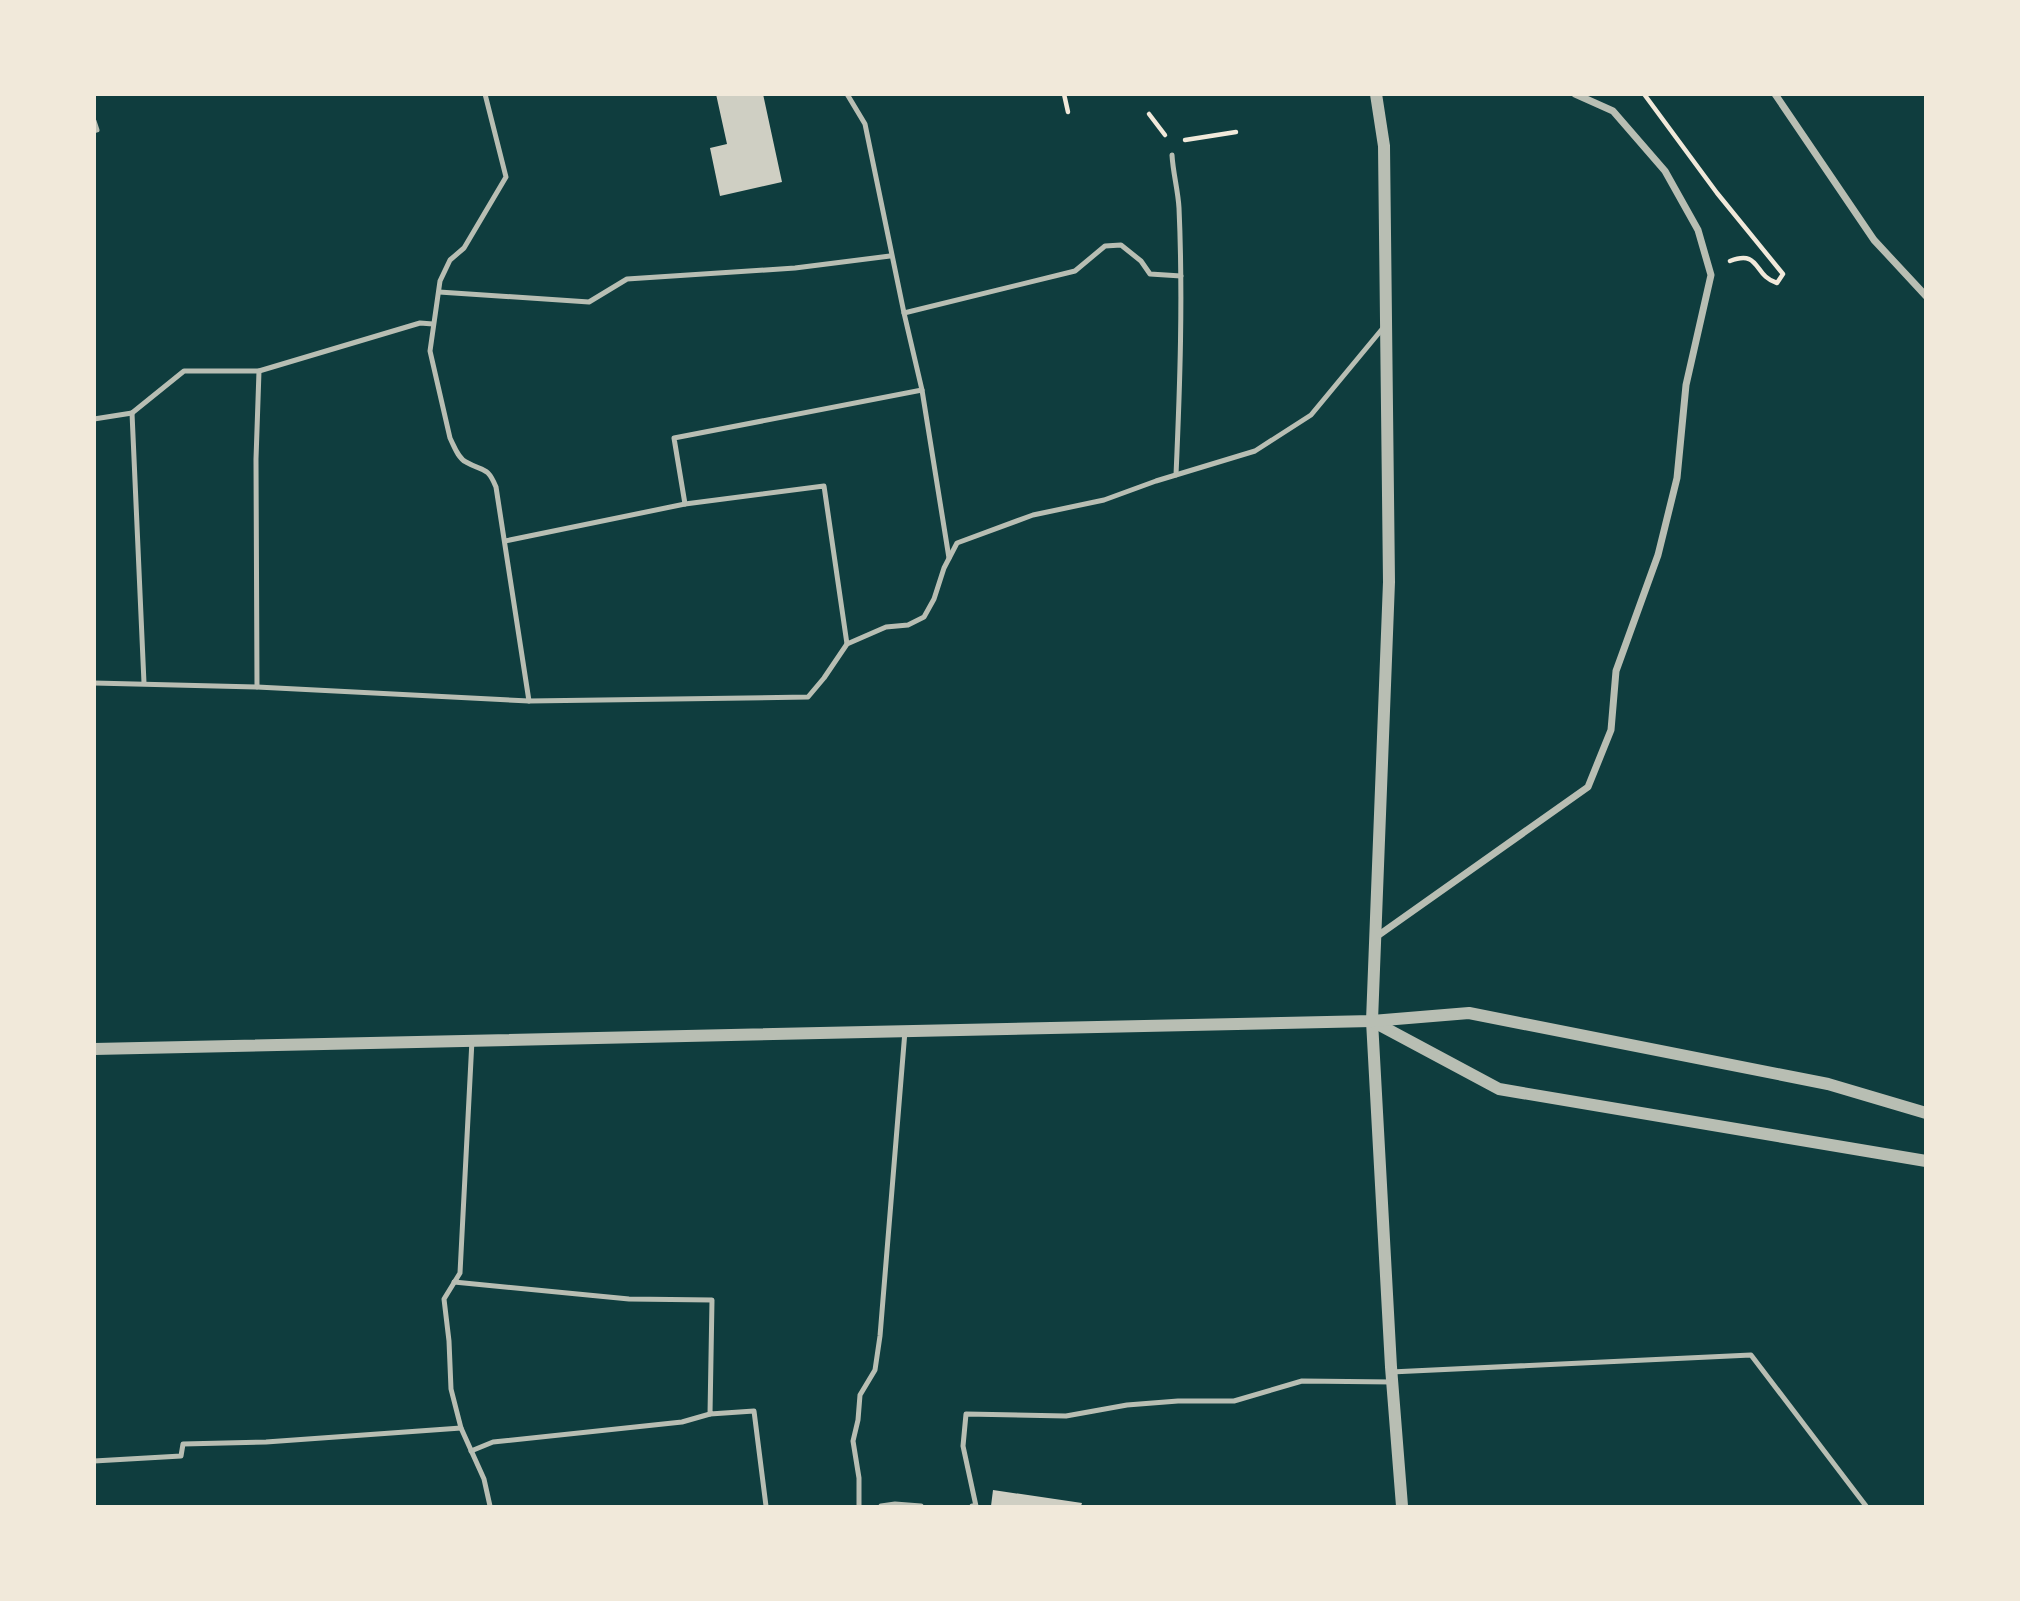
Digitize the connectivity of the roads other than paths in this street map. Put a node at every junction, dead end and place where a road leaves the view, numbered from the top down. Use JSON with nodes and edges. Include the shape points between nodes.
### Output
{"nodes":[{"id":1,"x":485,"y":94,"type":"edge"},
{"id":2,"x":847,"y":94,"type":"edge"},
{"id":3,"x":1376,"y":94,"type":"edge"},
{"id":4,"x":1575,"y":94,"type":"edge"},
{"id":5,"x":1774,"y":94,"type":"edge"},
{"id":6,"x":94,"y":121,"type":"edge"},
{"id":7,"x":94,"y":131,"type":"edge"},
{"id":8,"x":1172,"y":155,"type":"dead end"},
{"id":9,"x":891,"y":256,"type":"junction"},
{"id":10,"x":1181,"y":276,"type":"junction"},
{"id":11,"x":439,"y":292,"type":"junction"},
{"id":12,"x":1926,"y":296,"type":"edge"},
{"id":13,"x":904,"y":313,"type":"junction"},
{"id":14,"x":433,"y":324,"type":"junction"},
{"id":15,"x":1386,"y":324,"type":"junction"},
{"id":16,"x":259,"y":371,"type":"junction"},
{"id":17,"x":922,"y":390,"type":"junction"},
{"id":18,"x":132,"y":413,"type":"junction"},
{"id":19,"x":94,"y":419,"type":"edge"},
{"id":20,"x":1176,"y":475,"type":"junction"},
{"id":21,"x":685,"y":504,"type":"junction"},
{"id":22,"x":505,"y":541,"type":"junction"},
{"id":23,"x":949,"y":558,"type":"junction"},
{"id":24,"x":847,"y":644,"type":"junction"},
{"id":25,"x":94,"y":683,"type":"edge"},
{"id":26,"x":144,"y":683,"type":"junction"},
{"id":27,"x":257,"y":687,"type":"junction"},
{"id":28,"x":529,"y":701,"type":"junction"},
{"id":29,"x":1375,"y":937,"type":"junction"},
{"id":30,"x":1372,"y":1021,"type":"junction"},
{"id":31,"x":905,"y":1031,"type":"junction"},
{"id":32,"x":472,"y":1040,"type":"junction"},
{"id":33,"x":94,"y":1049,"type":"edge"},
{"id":34,"x":1926,"y":1113,"type":"edge"},
{"id":35,"x":1926,"y":1161,"type":"edge"},
{"id":36,"x":454,"y":1282,"type":"junction"},
{"id":37,"x":1392,"y":1377,"type":"junction"},
{"id":38,"x":710,"y":1414,"type":"junction"},
{"id":39,"x":461,"y":1428,"type":"junction"},
{"id":40,"x":471,"y":1451,"type":"junction"},
{"id":41,"x":94,"y":1461,"type":"edge"},
{"id":42,"x":490,"y":1507,"type":"edge"},
{"id":43,"x":766,"y":1507,"type":"edge"},
{"id":44,"x":859,"y":1507,"type":"edge"},
{"id":45,"x":881,"y":1507,"type":"edge"},
{"id":46,"x":921,"y":1507,"type":"edge"},
{"id":47,"x":972,"y":1507,"type":"edge"},
{"id":48,"x":1402,"y":1507,"type":"edge"},
{"id":49,"x":1866,"y":1507,"type":"edge"}],
"edges":[{"from":1,"to":11,"type":"lane","via":[[506,177],[464,248],[450,260]]},
{"from":2,"to":9,"type":"lane","via":[[865,124]]},
{"from":3,"to":15,"type":"street","via":[[1384,146]]},
{"from":4,"to":29,"type":"street","via":[[1613,111],[1665,171],[1698,230],[1712,275],[1686,385],[1677,478],[1658,555],[1616,671],[1611,730],[1588,788]]},
{"from":5,"to":12,"type":"street","via":[[1874,240]]},
{"from":6,"to":7,"type":"lane"},
{"from":8,"to":10,"type":"lane"},
{"from":9,"to":11,"type":"lane","via":[[795,268],[627,279],[589,302]]},
{"from":9,"to":13,"type":"lane"},
{"from":10,"to":13,"type":"lane","via":[[1150,274],[1121,245],[1105,246],[1075,271]]},
{"from":10,"to":20,"type":"lane"},
{"from":11,"to":14,"type":"lane"},
{"from":13,"to":17,"type":"lane"},
{"from":14,"to":16,"type":"lane","via":[[420,323]]},
{"from":14,"to":22,"type":"lane","via":[[430,351],[450,438],[465,462],[491,474]]},
{"from":15,"to":20,"type":"lane","via":[[1311,415],[1255,451]]},
{"from":15,"to":29,"type":"street","via":[[1389,582]]},
{"from":16,"to":18,"type":"lane","via":[[184,371]]},
{"from":16,"to":27,"type":"lane"},
{"from":17,"to":21,"type":"lane","via":[[674,438]]},
{"from":17,"to":23,"type":"lane"},
{"from":18,"to":19,"type":"lane"},
{"from":18,"to":26,"type":"lane"},
{"from":20,"to":23,"type":"lane","via":[[1104,500],[1033,515],[957,543]]},
{"from":21,"to":22,"type":"lane"},
{"from":21,"to":24,"type":"lane","via":[[824,486]]},
{"from":22,"to":28,"type":"lane"},
{"from":23,"to":24,"type":"lane","via":[[924,617]]},
{"from":24,"to":28,"type":"lane","via":[[808,697]]},
{"from":25,"to":26,"type":"lane"},
{"from":26,"to":27,"type":"lane"},
{"from":27,"to":28,"type":"lane"},
{"from":29,"to":30,"type":"street"},
{"from":30,"to":31,"type":"street"},
{"from":30,"to":34,"type":"street","via":[[1469,1013],[1828,1084]]},
{"from":30,"to":35,"type":"street","via":[[1499,1089]]},
{"from":30,"to":37,"type":"street"},
{"from":31,"to":32,"type":"street"},
{"from":31,"to":44,"type":"lane","via":[[880,1336],[875,1370],[860,1395],[853,1441]]},
{"from":32,"to":33,"type":"street"},
{"from":32,"to":36,"type":"lane","via":[[460,1273]]},
{"from":36,"to":38,"type":"lane","via":[[615,1298],[712,1300]]},
{"from":36,"to":39,"type":"lane","via":[[444,1299],[451,1389]]},
{"from":37,"to":47,"type":"lane","via":[[1302,1381],[1234,1401],[1127,1405],[1066,1416],[966,1414],[963,1446],[976,1506]]},
{"from":37,"to":48,"type":"street"},
{"from":37,"to":49,"type":"lane","via":[[1751,1356]]},
{"from":38,"to":40,"type":"lane","via":[[682,1422],[493,1442]]},
{"from":38,"to":43,"type":"lane","via":[[754,1410]]},
{"from":39,"to":40,"type":"lane"},
{"from":39,"to":41,"type":"lane","via":[[183,1444],[181,1456]]},
{"from":40,"to":42,"type":"lane"},
{"from":45,"to":46,"type":"lane"}]}
